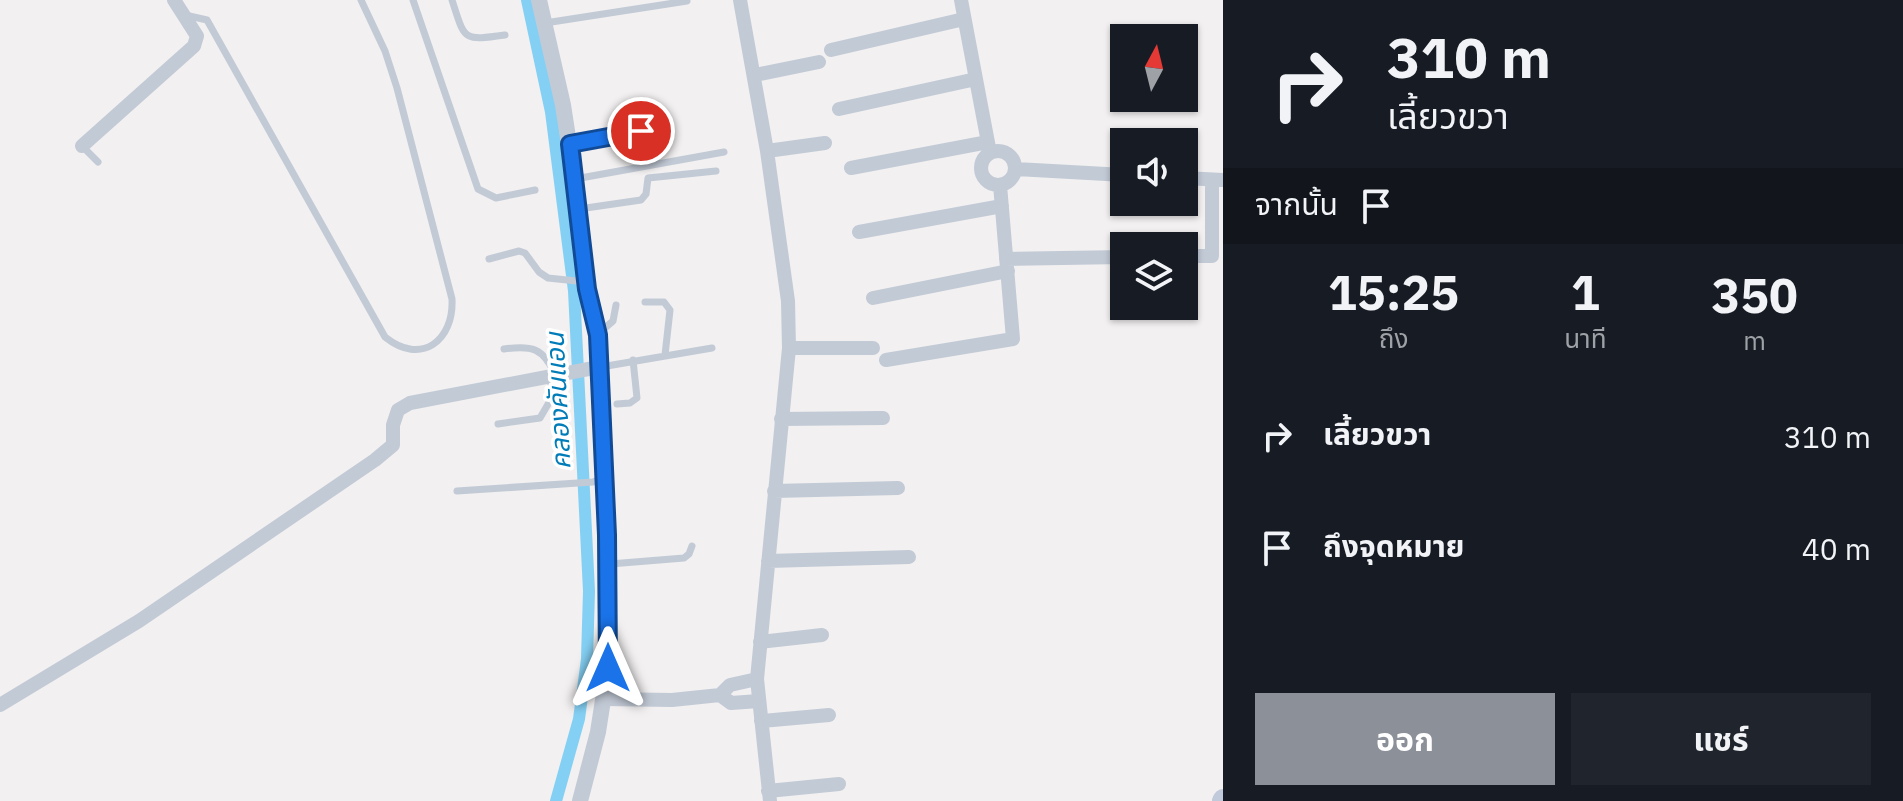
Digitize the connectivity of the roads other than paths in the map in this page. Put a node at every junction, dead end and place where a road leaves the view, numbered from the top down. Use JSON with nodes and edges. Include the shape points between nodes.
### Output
{"nodes":[{"id":1,"x":174,"y":0,"type":"edge"},
{"id":2,"x":361,"y":0,"type":"edge"},
{"id":3,"x":413,"y":0,"type":"edge"},
{"id":4,"x":452,"y":0,"type":"edge"},
{"id":5,"x":539,"y":0,"type":"edge"},
{"id":6,"x":740,"y":0,"type":"edge"},
{"id":7,"x":961,"y":0,"type":"edge"},
{"id":8,"x":687,"y":1,"type":"edge"},
{"id":9,"x":184,"y":15,"type":"junction"},
{"id":10,"x":964,"y":19,"type":"junction"},
{"id":11,"x":545,"y":23,"type":"junction"},
{"id":12,"x":505,"y":35,"type":"dead end"},
{"id":13,"x":831,"y":50,"type":"dead end"},
{"id":14,"x":819,"y":62,"type":"dead end"},
{"id":15,"x":755,"y":75,"type":"junction"},
{"id":16,"x":976,"y":79,"type":"junction"},
{"id":17,"x":839,"y":109,"type":"dead end"},
{"id":18,"x":663,"y":142,"type":"dead end"},
{"id":19,"x":825,"y":143,"type":"dead end"},
{"id":20,"x":570,"y":144,"type":"junction"},
{"id":21,"x":82,"y":146,"type":"joint"},
{"id":22,"x":989,"y":148,"type":"junction"},
{"id":23,"x":767,"y":151,"type":"junction"},
{"id":24,"x":724,"y":152,"type":"dead end"},
{"id":25,"x":98,"y":162,"type":"dead end"},
{"id":26,"x":851,"y":168,"type":"dead end"},
{"id":27,"x":1016,"y":169,"type":"junction"},
{"id":28,"x":716,"y":171,"type":"dead end"},
{"id":29,"x":1110,"y":174,"type":"edge"},
{"id":30,"x":575,"y":179,"type":"junction"},
{"id":31,"x":1217,"y":180,"type":"edge"},
{"id":32,"x":1000,"y":185,"type":"junction"},
{"id":33,"x":535,"y":190,"type":"dead end"},
{"id":34,"x":1002,"y":206,"type":"junction"},
{"id":35,"x":579,"y":209,"type":"junction"},
{"id":36,"x":859,"y":232,"type":"dead end"},
{"id":37,"x":1198,"y":256,"type":"edge"},
{"id":38,"x":1110,"y":258,"type":"edge"},
{"id":39,"x":489,"y":259,"type":"dead end"},
{"id":40,"x":1007,"y":265,"type":"junction"},
{"id":41,"x":581,"y":282,"type":"junction"},
{"id":42,"x":873,"y":298,"type":"dead end"},
{"id":43,"x":645,"y":302,"type":"dead end"},
{"id":44,"x":616,"y":305,"type":"dead end"},
{"id":45,"x":598,"y":335,"type":"junction"},
{"id":46,"x":712,"y":348,"type":"dead end"},
{"id":47,"x":789,"y":348,"type":"junction"},
{"id":48,"x":873,"y":348,"type":"dead end"},
{"id":49,"x":504,"y":349,"type":"dead end"},
{"id":50,"x":665,"y":355,"type":"junction"},
{"id":51,"x":633,"y":360,"type":"junction"},
{"id":52,"x":886,"y":360,"type":"dead end"},
{"id":53,"x":599,"y":367,"type":"junction"},
{"id":54,"x":556,"y":376,"type":"junction"},
{"id":55,"x":617,"y":404,"type":"dead end"},
{"id":56,"x":883,"y":418,"type":"dead end"},
{"id":57,"x":781,"y":419,"type":"junction"},
{"id":58,"x":498,"y":424,"type":"dead end"},
{"id":59,"x":599,"y":480,"type":"junction"},
{"id":60,"x":898,"y":488,"type":"dead end"},
{"id":61,"x":457,"y":491,"type":"dead end"},
{"id":62,"x":774,"y":491,"type":"junction"},
{"id":63,"x":692,"y":546,"type":"dead end"},
{"id":64,"x":909,"y":557,"type":"dead end"},
{"id":65,"x":768,"y":561,"type":"junction"},
{"id":66,"x":608,"y":564,"type":"junction"},
{"id":67,"x":822,"y":635,"type":"dead end"},
{"id":68,"x":760,"y":642,"type":"junction"},
{"id":69,"x":757,"y":679,"type":"junction"},
{"id":70,"x":720,"y":695,"type":"junction"},
{"id":71,"x":604,"y":699,"type":"junction"},
{"id":72,"x":759,"y":701,"type":"junction"},
{"id":73,"x":0,"y":705,"type":"edge"},
{"id":74,"x":829,"y":715,"type":"dead end"},
{"id":75,"x":761,"y":721,"type":"junction"},
{"id":76,"x":839,"y":784,"type":"dead end"},
{"id":77,"x":769,"y":796,"type":"edge"},
{"id":78,"x":580,"y":801,"type":"edge"}],
"edges":[{"from":1,"to":9,"type":"street"},
{"from":2,"to":9,"type":"lane","via":[[397,88],[452,299],[450,327],[419,351],[406,350],[385,337],[207,20]]},
{"from":3,"to":33,"type":"lane","via":[[478,189],[496,198]]},
{"from":4,"to":12,"type":"lane","via":[[469,37]]},
{"from":5,"to":11,"type":"street"},
{"from":6,"to":15,"type":"street"},
{"from":7,"to":10,"type":"street"},
{"from":8,"to":11,"type":"lane"},
{"from":9,"to":21,"type":"street","via":[[197,36],[194,46]]},
{"from":10,"to":13,"type":"street"},
{"from":10,"to":16,"type":"street"},
{"from":11,"to":20,"type":"street"},
{"from":14,"to":15,"type":"street"},
{"from":15,"to":23,"type":"street"},
{"from":16,"to":17,"type":"street"},
{"from":16,"to":22,"type":"street"},
{"from":18,"to":20,"type":"lane","via":[[641,131]]},
{"from":19,"to":23,"type":"street"},
{"from":20,"to":30,"type":"street"},
{"from":21,"to":25,"type":"lane"},
{"from":22,"to":26,"type":"street"},
{"from":22,"to":27,"type":"street","via":[[1010,155]]},
{"from":22,"to":32,"type":"street","via":[[982,173]]},
{"from":23,"to":47,"type":"street","via":[[788,301]]},
{"from":24,"to":30,"type":"lane"},
{"from":27,"to":29,"type":"street"},
{"from":27,"to":32,"type":"street","via":[[1011,180]]},
{"from":28,"to":35,"type":"lane","via":[[648,178],[641,200]]},
{"from":30,"to":35,"type":"street"},
{"from":31,"to":37,"type":"street","via":[[1212,256]]},
{"from":32,"to":34,"type":"street"},
{"from":34,"to":36,"type":"street"},
{"from":34,"to":40,"type":"street"},
{"from":35,"to":41,"type":"street"},
{"from":38,"to":40,"type":"street"},
{"from":39,"to":41,"type":"lane","via":[[519,251],[539,272],[558,281]]},
{"from":40,"to":42,"type":"street"},
{"from":40,"to":52,"type":"street","via":[[1013,339]]},
{"from":41,"to":45,"type":"street"},
{"from":43,"to":50,"type":"lane","via":[[664,302],[670,310]]},
{"from":44,"to":45,"type":"lane","via":[[613,321]]},
{"from":45,"to":53,"type":"street"},
{"from":46,"to":50,"type":"lane"},
{"from":47,"to":48,"type":"street"},
{"from":47,"to":57,"type":"street"},
{"from":49,"to":54,"type":"lane","via":[[524,346],[539,351]]},
{"from":50,"to":51,"type":"lane"},
{"from":51,"to":53,"type":"lane"},
{"from":51,"to":55,"type":"lane","via":[[637,398]]},
{"from":53,"to":54,"type":"street"},
{"from":53,"to":59,"type":"street"},
{"from":54,"to":58,"type":"lane","via":[[540,418]]},
{"from":54,"to":73,"type":"street","via":[[410,403],[398,410],[393,445],[375,460],[139,621]]},
{"from":56,"to":57,"type":"street"},
{"from":57,"to":62,"type":"street"},
{"from":59,"to":61,"type":"lane"},
{"from":59,"to":66,"type":"street"},
{"from":60,"to":62,"type":"street"},
{"from":62,"to":65,"type":"street"},
{"from":63,"to":66,"type":"lane","via":[[684,558]]},
{"from":64,"to":65,"type":"street"},
{"from":65,"to":68,"type":"street"},
{"from":66,"to":71,"type":"street"},
{"from":67,"to":68,"type":"street"},
{"from":68,"to":69,"type":"street"},
{"from":69,"to":70,"type":"street","via":[[730,685]]},
{"from":69,"to":72,"type":"street"},
{"from":70,"to":71,"type":"street"},
{"from":70,"to":72,"type":"street","via":[[731,703]]},
{"from":71,"to":78,"type":"street"},
{"from":72,"to":75,"type":"street"},
{"from":74,"to":75,"type":"street"},
{"from":75,"to":77,"type":"street"},
{"from":76,"to":77,"type":"street"}]}
